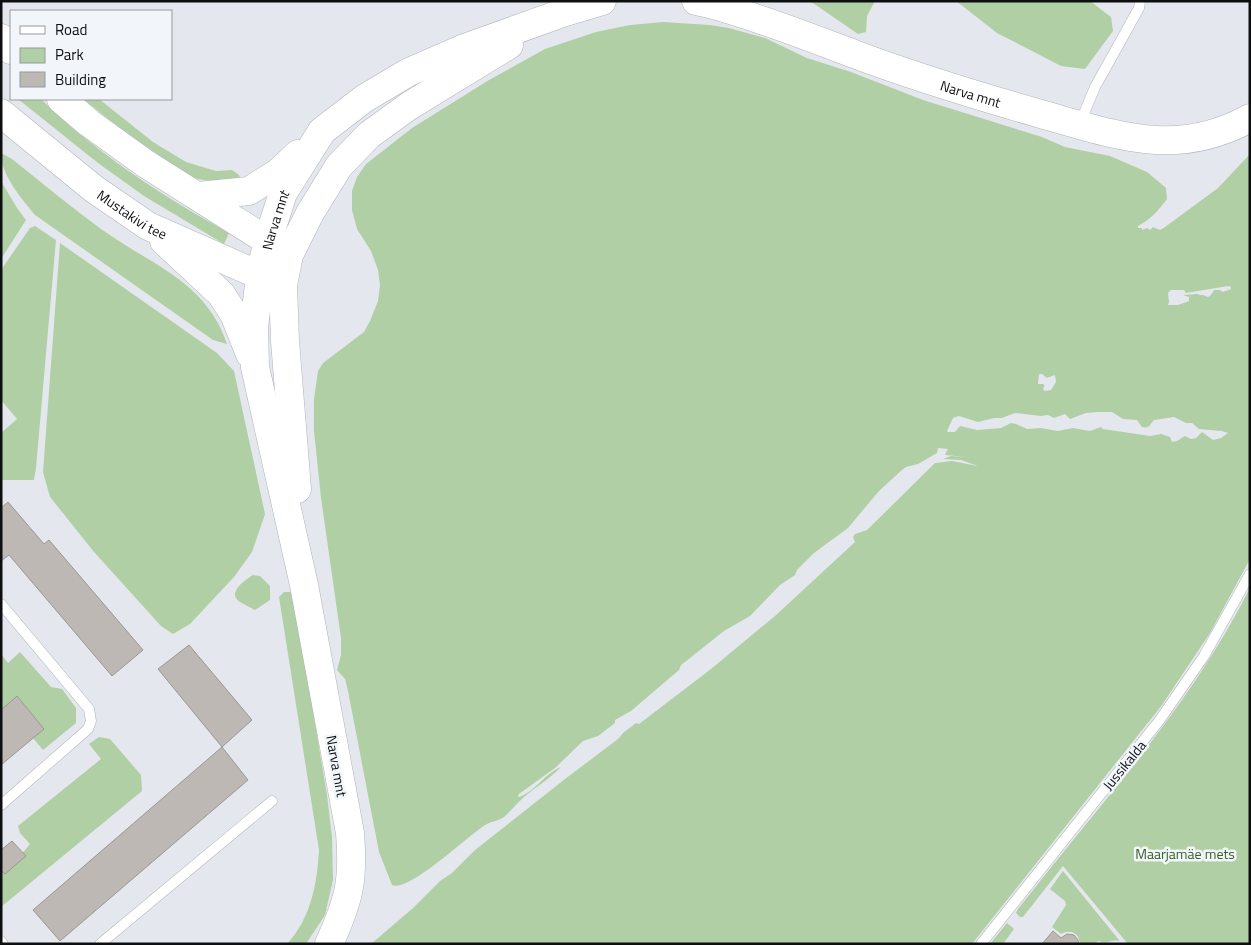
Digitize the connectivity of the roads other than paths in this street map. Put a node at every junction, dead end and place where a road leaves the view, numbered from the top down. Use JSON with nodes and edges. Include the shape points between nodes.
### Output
{"nodes":[{"id":1,"x":696,"y":1,"type":"edge"},
{"id":2,"x":732,"y":1,"type":"edge"},
{"id":3,"x":1140,"y":1,"type":"edge"},
{"id":4,"x":598,"y":2,"type":"edge"},
{"id":5,"x":565,"y":12,"type":"junction"},
{"id":6,"x":774,"y":24,"type":"junction"},
{"id":7,"x":1,"y":38,"type":"edge"},
{"id":8,"x":10,"y":49,"type":"edge"},
{"id":9,"x":62,"y":100,"type":"edge"},
{"id":10,"x":1,"y":113,"type":"edge"},
{"id":11,"x":1250,"y":118,"type":"edge"},
{"id":12,"x":1080,"y":124,"type":"junction"},
{"id":13,"x":322,"y":131,"type":"junction"},
{"id":14,"x":198,"y":196,"type":"junction"},
{"id":15,"x":148,"y":226,"type":"junction"},
{"id":16,"x":278,"y":248,"type":"junction"},
{"id":17,"x":271,"y":280,"type":"junction"},
{"id":18,"x":255,"y":367,"type":"junction"},
{"id":19,"x":1250,"y":574,"type":"edge"},
{"id":20,"x":304,"y":585,"type":"junction"},
{"id":21,"x":1,"y":604,"type":"edge"},
{"id":22,"x":272,"y":801,"type":"dead end"},
{"id":23,"x":1,"y":805,"type":"edge"},
{"id":24,"x":100,"y":944,"type":"edge"},
{"id":25,"x":329,"y":944,"type":"edge"},
{"id":26,"x":981,"y":944,"type":"edge"}],
"edges":[{"from":1,"to":6,"type":"main road","name":"Narva mnt"},
{"from":2,"to":6,"type":"lane"},
{"from":3,"to":12,"type":"lane","via":[[1095,87]]},
{"from":4,"to":5,"type":"main road","name":"Narva mnt"},
{"from":5,"to":13,"type":"main road","name":"Narva mnt","via":[[462,48],[409,72],[365,98]]},
{"from":5,"to":16,"type":"main road","name":"Narva mnt","via":[[470,67],[369,135],[339,166],[310,213]]},
{"from":6,"to":12,"type":"main road","name":"Narva mnt","via":[[935,82]]},
{"from":7,"to":8,"type":"main road"},
{"from":9,"to":14,"type":"main road","via":[[146,164]]},
{"from":10,"to":15,"type":"main road","name":"Mustakivi tee","via":[[94,189]]},
{"from":11,"to":12,"type":"main road","name":"Narva mnt","via":[[1212,135],[1174,141],[1131,137]]},
{"from":13,"to":14,"type":"main road","via":[[280,172],[249,191]]},
{"from":13,"to":16,"type":"main road","name":"Narva mnt","via":[[283,193]]},
{"from":14,"to":16,"type":"main road"},
{"from":15,"to":17,"type":"main road","name":"Mustakivi tee"},
{"from":15,"to":18,"type":"main road","via":[[221,294],[234,314]]},
{"from":16,"to":17,"type":"main road","name":"Narva mnt"},
{"from":17,"to":18,"type":"main road","name":"Narva mnt","via":[[254,328]]},
{"from":17,"to":20,"type":"main road","name":"Narva mnt","via":[[285,351]]},
{"from":18,"to":20,"type":"main road","name":"Narva mnt"},
{"from":19,"to":26,"type":"lane","name":"Jussikalda","via":[[1204,656],[1159,721]]},
{"from":20,"to":25,"type":"main road","name":"Narva mnt","via":[[352,857],[347,900]]},
{"from":21,"to":23,"type":"lane","via":[[89,709],[91,721],[88,729]]},
{"from":22,"to":24,"type":"lane"}]}
